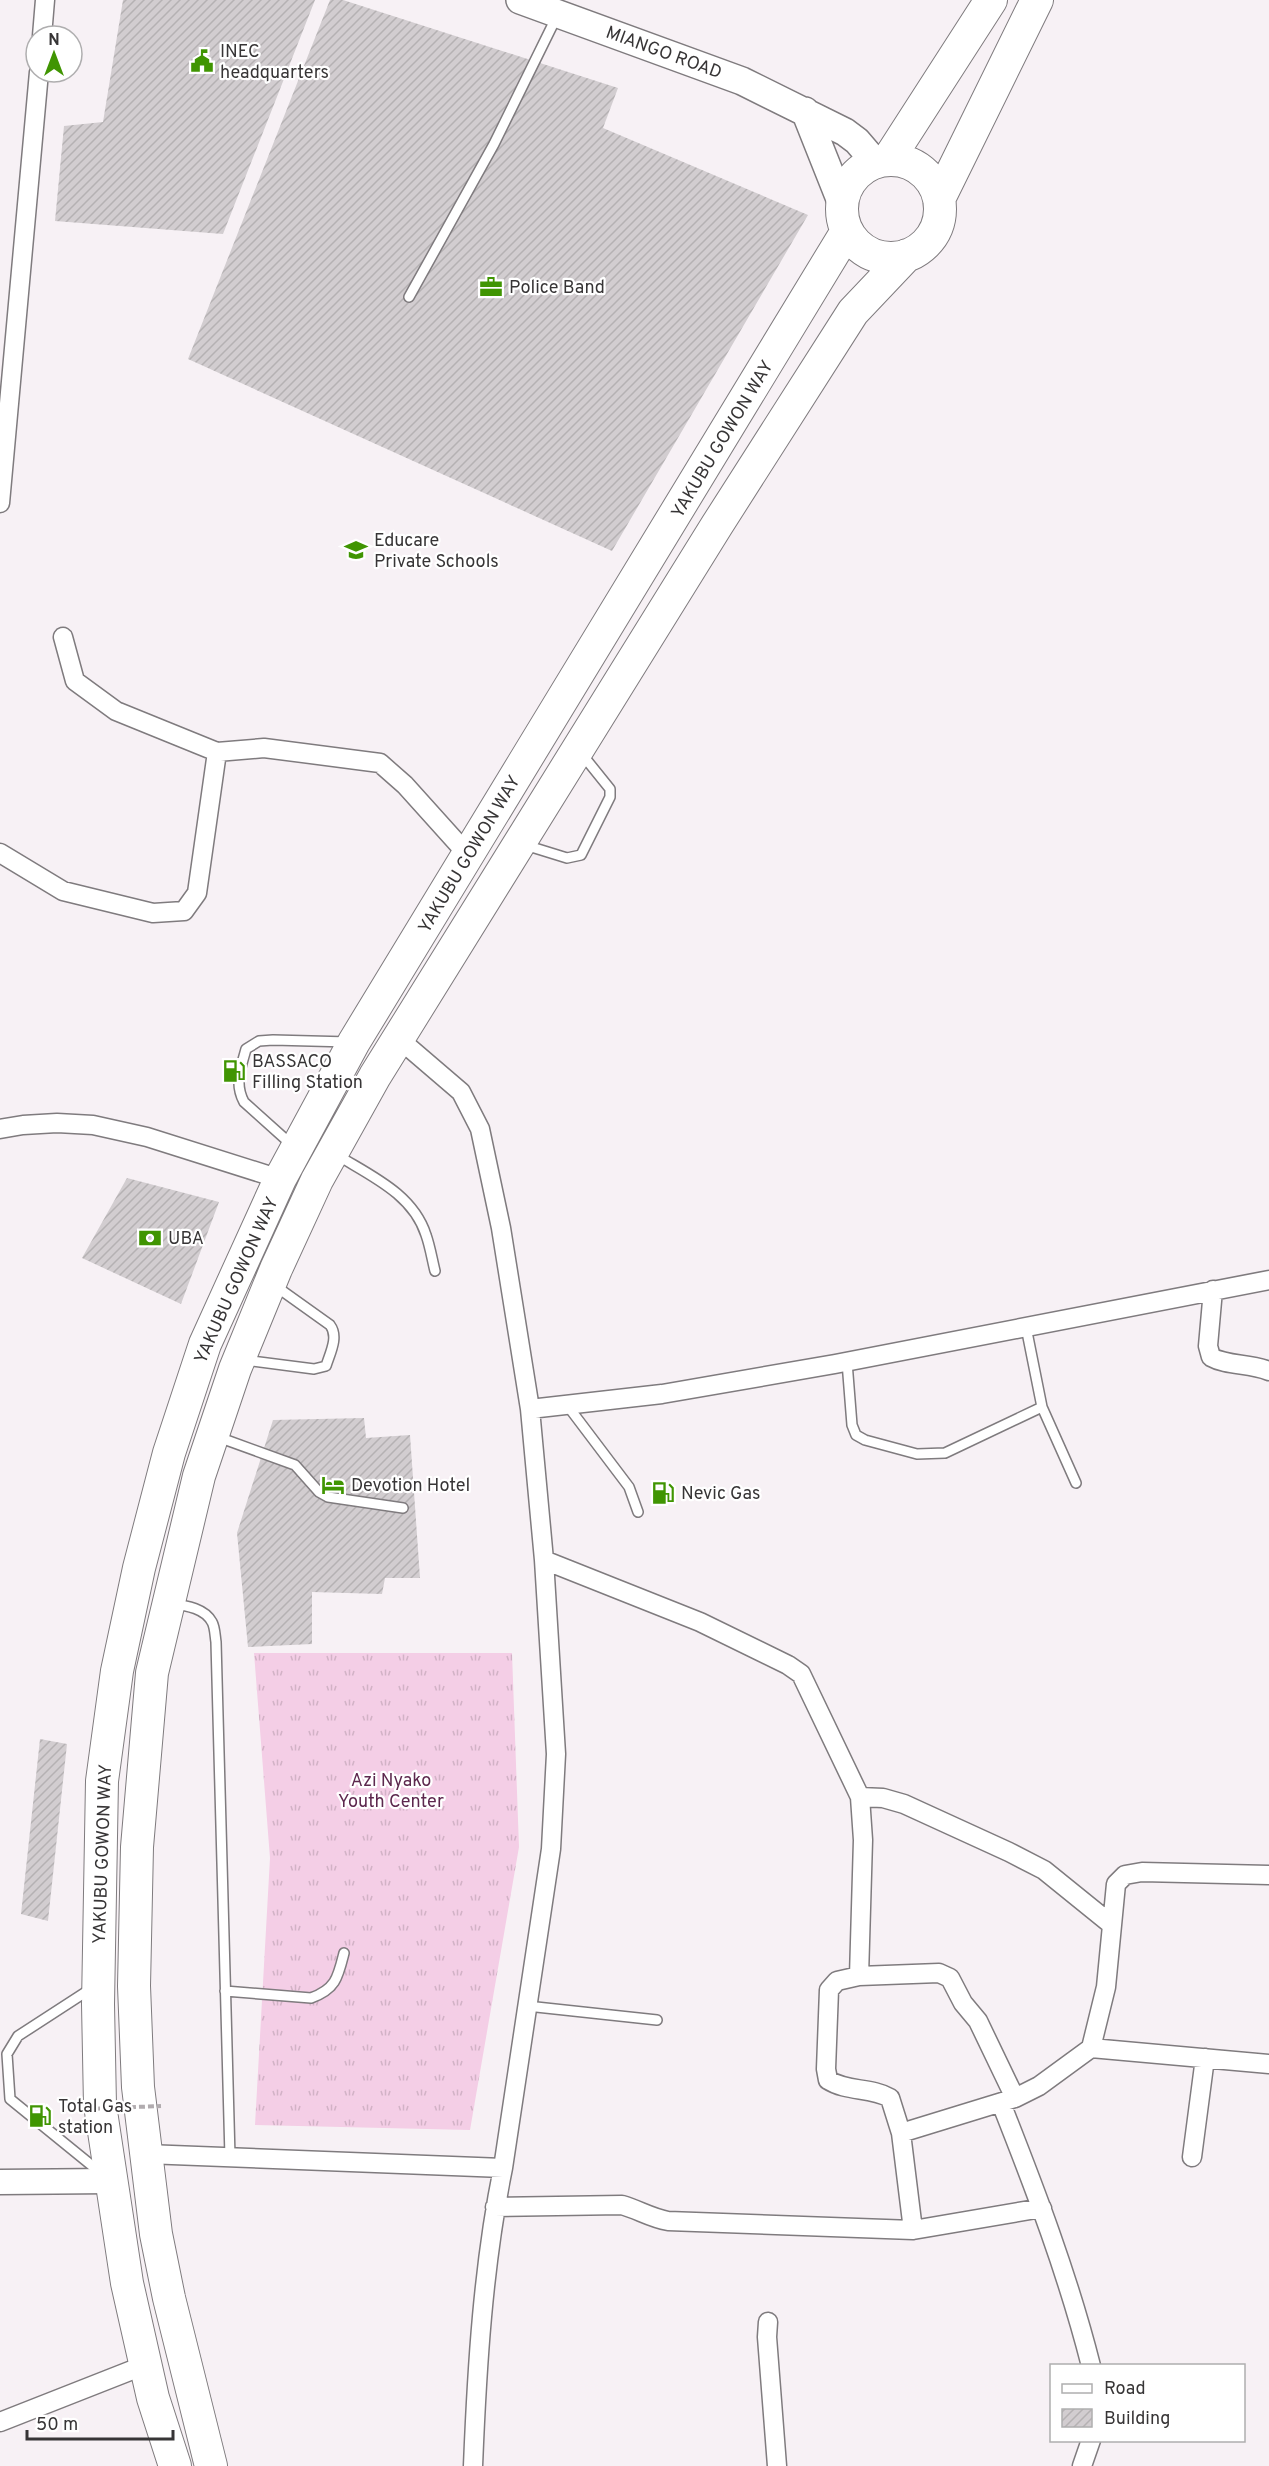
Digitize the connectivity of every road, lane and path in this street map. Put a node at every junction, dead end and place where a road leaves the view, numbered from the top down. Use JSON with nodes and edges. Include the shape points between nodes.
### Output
{"nodes":[{"id":1,"x":45,"y":0,"type":"edge"},
{"id":2,"x":520,"y":0,"type":"edge"},
{"id":3,"x":991,"y":0,"type":"edge"},
{"id":4,"x":1037,"y":0,"type":"edge"},
{"id":5,"x":558,"y":14,"type":"junction"},
{"id":6,"x":43,"y":24,"type":"edge"},
{"id":7,"x":38,"y":84,"type":"edge"},
{"id":8,"x":805,"y":111,"type":"junction"},
{"id":9,"x":882,"y":161,"type":"junction"},
{"id":10,"x":939,"y":199,"type":"junction"},
{"id":11,"x":844,"y":217,"type":"junction"},
{"id":12,"x":907,"y":255,"type":"junction"},
{"id":13,"x":409,"y":297,"type":"dead end"},
{"id":14,"x":0,"y":503,"type":"edge"},
{"id":15,"x":63,"y":637,"type":"dead end"},
{"id":16,"x":577,"y":750,"type":"junction"},
{"id":17,"x":217,"y":752,"type":"junction"},
{"id":18,"x":520,"y":843,"type":"junction"},
{"id":19,"x":0,"y":853,"type":"edge"},
{"id":20,"x":468,"y":855,"type":"junction"},
{"id":21,"x":398,"y":1038,"type":"junction"},
{"id":22,"x":354,"y":1042,"type":"junction"},
{"id":23,"x":0,"y":1129,"type":"edge"},
{"id":24,"x":296,"y":1148,"type":"junction"},
{"id":25,"x":333,"y":1152,"type":"junction"},
{"id":26,"x":280,"y":1179,"type":"junction"},
{"id":27,"x":435,"y":1271,"type":"dead end"},
{"id":28,"x":1269,"y":1280,"type":"edge"},
{"id":29,"x":270,"y":1282,"type":"junction"},
{"id":30,"x":1213,"y":1290,"type":"junction"},
{"id":31,"x":1026,"y":1327,"type":"junction"},
{"id":32,"x":238,"y":1360,"type":"junction"},
{"id":33,"x":847,"y":1362,"type":"junction"},
{"id":34,"x":1269,"y":1371,"type":"edge"},
{"id":35,"x":567,"y":1405,"type":"junction"},
{"id":36,"x":1042,"y":1407,"type":"junction"},
{"id":37,"x":530,"y":1409,"type":"junction"},
{"id":38,"x":213,"y":1435,"type":"junction"},
{"id":39,"x":1076,"y":1483,"type":"dead end"},
{"id":40,"x":403,"y":1508,"type":"dead end"},
{"id":41,"x":638,"y":1512,"type":"dead end"},
{"id":42,"x":544,"y":1560,"type":"junction"},
{"id":43,"x":164,"y":1619,"type":"junction"},
{"id":44,"x":127,"y":1623,"type":"junction"},
{"id":45,"x":860,"y":1797,"type":"junction"},
{"id":46,"x":1269,"y":1875,"type":"edge"},
{"id":47,"x":1112,"y":1925,"type":"junction"},
{"id":48,"x":344,"y":1953,"type":"dead end"},
{"id":49,"x":859,"y":1976,"type":"junction"},
{"id":50,"x":99,"y":1983,"type":"junction"},
{"id":51,"x":225,"y":1990,"type":"junction"},
{"id":52,"x":526,"y":2006,"type":"junction"},
{"id":53,"x":657,"y":2019,"type":"dead end"},
{"id":54,"x":1091,"y":2048,"type":"junction"},
{"id":55,"x":1205,"y":2058,"type":"junction"},
{"id":56,"x":1269,"y":2064,"type":"edge"},
{"id":57,"x":1008,"y":2100,"type":"junction"},
{"id":58,"x":160,"y":2106,"type":"dead end"},
{"id":59,"x":85,"y":2109,"type":"dead end"},
{"id":60,"x":901,"y":2133,"type":"junction"},
{"id":61,"x":146,"y":2154,"type":"junction"},
{"id":62,"x":230,"y":2157,"type":"junction"},
{"id":63,"x":1192,"y":2157,"type":"dead end"},
{"id":64,"x":503,"y":2168,"type":"junction"},
{"id":65,"x":110,"y":2181,"type":"junction"},
{"id":66,"x":0,"y":2182,"type":"edge"},
{"id":67,"x":495,"y":2207,"type":"junction"},
{"id":68,"x":1042,"y":2208,"type":"junction"},
{"id":69,"x":913,"y":2230,"type":"junction"},
{"id":70,"x":768,"y":2322,"type":"dead end"},
{"id":71,"x":1090,"y":2364,"type":"edge"},
{"id":72,"x":146,"y":2366,"type":"junction"},
{"id":73,"x":0,"y":2422,"type":"edge"},
{"id":74,"x":1090,"y":2442,"type":"edge"},
{"id":75,"x":175,"y":2466,"type":"edge"},
{"id":76,"x":211,"y":2466,"type":"edge"},
{"id":77,"x":473,"y":2466,"type":"edge"},
{"id":78,"x":777,"y":2466,"type":"edge"},
{"id":79,"x":1082,"y":2466,"type":"edge"}],
"edges":[{"from":1,"to":6,"type":"street"},
{"from":2,"to":5,"type":"main road","name":"MIANGO ROAD"},
{"from":3,"to":9,"type":"highway"},
{"from":4,"to":10,"type":"highway"},
{"from":5,"to":8,"type":"main road","name":"MIANGO ROAD","via":[[742,81]]},
{"from":5,"to":13,"type":"lane","via":[[494,144]]},
{"from":7,"to":14,"type":"street"},
{"from":8,"to":9,"type":"main road","name":"MIANGO ROAD","via":[[845,132]]},
{"from":8,"to":11,"type":"main road"},
{"from":9,"to":10,"type":"highway","via":[[903,161],[915,166],[934,186]]},
{"from":9,"to":11,"type":"highway","via":[[852,178]]},
{"from":10,"to":12,"type":"highway","via":[[940,213],[930,239]]},
{"from":11,"to":12,"type":"highway","via":[[855,242],[866,251],[879,256]]},
{"from":11,"to":20,"type":"highway","name":"YAKUBU GOWON WAY"},
{"from":12,"to":16,"type":"highway","name":"YAKUBU GOWON WAY","via":[[853,312]]},
{"from":15,"to":17,"type":"street","via":[[75,681],[116,711]]},
{"from":16,"to":18,"type":"highway","name":"YAKUBU GOWON WAY"},
{"from":16,"to":18,"type":"lane","via":[[610,789],[610,797],[580,855],[567,858]]},
{"from":17,"to":19,"type":"street","via":[[197,892],[183,910],[153,913],[63,891]]},
{"from":17,"to":20,"type":"street","via":[[264,748],[380,763]]},
{"from":18,"to":21,"type":"highway","name":"YAKUBU GOWON WAY"},
{"from":20,"to":22,"type":"highway","name":"YAKUBU GOWON WAY"},
{"from":21,"to":25,"type":"highway","name":"YAKUBU GOWON WAY"},
{"from":21,"to":37,"type":"street","via":[[461,1092],[480,1129],[501,1228]]},
{"from":22,"to":24,"type":"highway","name":"YAKUBU GOWON WAY"},
{"from":22,"to":24,"type":"lane","via":[[273,1040],[259,1041],[246,1049],[237,1081],[244,1102]]},
{"from":23,"to":26,"type":"street","via":[[57,1123],[93,1125],[147,1137]]},
{"from":24,"to":26,"type":"highway","name":"YAKUBU GOWON WAY"},
{"from":25,"to":27,"type":"lane","via":[[399,1193],[426,1233]]},
{"from":25,"to":29,"type":"highway","name":"YAKUBU GOWON WAY"},
{"from":26,"to":44,"type":"highway","name":"YAKUBU GOWON WAY","via":[[205,1344],[169,1453]]},
{"from":28,"to":30,"type":"street"},
{"from":29,"to":32,"type":"highway","name":"YAKUBU GOWON WAY"},
{"from":29,"to":32,"type":"lane","via":[[334,1330],[326,1366],[314,1369]]},
{"from":30,"to":31,"type":"street"},
{"from":30,"to":34,"type":"street","via":[[1211,1357]]},
{"from":31,"to":33,"type":"street"},
{"from":31,"to":36,"type":"lane"},
{"from":32,"to":38,"type":"highway","name":"YAKUBU GOWON WAY"},
{"from":33,"to":35,"type":"street","via":[[662,1394]]},
{"from":33,"to":36,"type":"lane","via":[[856,1435],[917,1454],[945,1453]]},
{"from":35,"to":37,"type":"street"},
{"from":35,"to":41,"type":"lane","via":[[629,1487]]},
{"from":36,"to":39,"type":"lane"},
{"from":37,"to":42,"type":"street"},
{"from":38,"to":40,"type":"lane","via":[[295,1465],[328,1497]]},
{"from":38,"to":43,"type":"highway","name":"YAKUBU GOWON WAY"},
{"from":42,"to":45,"type":"street","via":[[700,1622],[801,1674]]},
{"from":42,"to":52,"type":"street","via":[[556,1754],[551,1850]]},
{"from":43,"to":44,"type":"highway"},
{"from":43,"to":51,"type":"lane","via":[[188,1605],[212,1622],[216,1642]]},
{"from":43,"to":61,"type":"highway","name":"YAKUBU GOWON WAY","via":[[152,1673],[137,1846],[134,1986],[138,2086]]},
{"from":44,"to":50,"type":"highway","name":"YAKUBU GOWON WAY","via":[[102,1781]]},
{"from":45,"to":47,"type":"street","via":[[904,1804],[1009,1852],[1044,1870]]},
{"from":45,"to":49,"type":"street","via":[[863,1840]]},
{"from":46,"to":47,"type":"street","via":[[1125,1875],[1116,1884]]},
{"from":47,"to":54,"type":"street","via":[[1106,1987]]},
{"from":48,"to":51,"type":"lane","via":[[338,1978],[324,1993],[311,1998]]},
{"from":49,"to":57,"type":"street","via":[[939,1973],[950,1978],[978,2021]]},
{"from":49,"to":60,"type":"street","via":[[837,1981],[829,1990],[828,2080],[837,2086],[882,2093],[890,2098]]},
{"from":50,"to":65,"type":"highway","name":"YAKUBU GOWON WAY","via":[[100,2104]]},
{"from":50,"to":65,"type":"lane","via":[[18,2036],[7,2054],[10,2099]]},
{"from":51,"to":62,"type":"lane"},
{"from":52,"to":53,"type":"lane"},
{"from":52,"to":64,"type":"street"},
{"from":54,"to":55,"type":"street"},
{"from":54,"to":57,"type":"street","via":[[1039,2086]]},
{"from":55,"to":56,"type":"street"},
{"from":55,"to":63,"type":"street"},
{"from":57,"to":60,"type":"street"},
{"from":57,"to":68,"type":"street"},
{"from":58,"to":59,"type":"path","bridge":true},
{"from":60,"to":69,"type":"street"},
{"from":61,"to":62,"type":"street"},
{"from":61,"to":76,"type":"highway","name":"YAKUBU GOWON WAY","via":[[167,2288]]},
{"from":62,"to":64,"type":"street"},
{"from":64,"to":67,"type":"street"},
{"from":65,"to":66,"type":"street"},
{"from":65,"to":72,"type":"highway","name":"YAKUBU GOWON WAY"},
{"from":67,"to":69,"type":"street","via":[[622,2205],[649,2218],[668,2221]]},
{"from":67,"to":77,"type":"street","via":[[477,2366]]},
{"from":68,"to":69,"type":"street"},
{"from":68,"to":71,"type":"street"},
{"from":70,"to":78,"type":"street"},
{"from":72,"to":73,"type":"street"},
{"from":72,"to":75,"type":"highway","name":"YAKUBU GOWON WAY"},
{"from":74,"to":79,"type":"street"}]}
